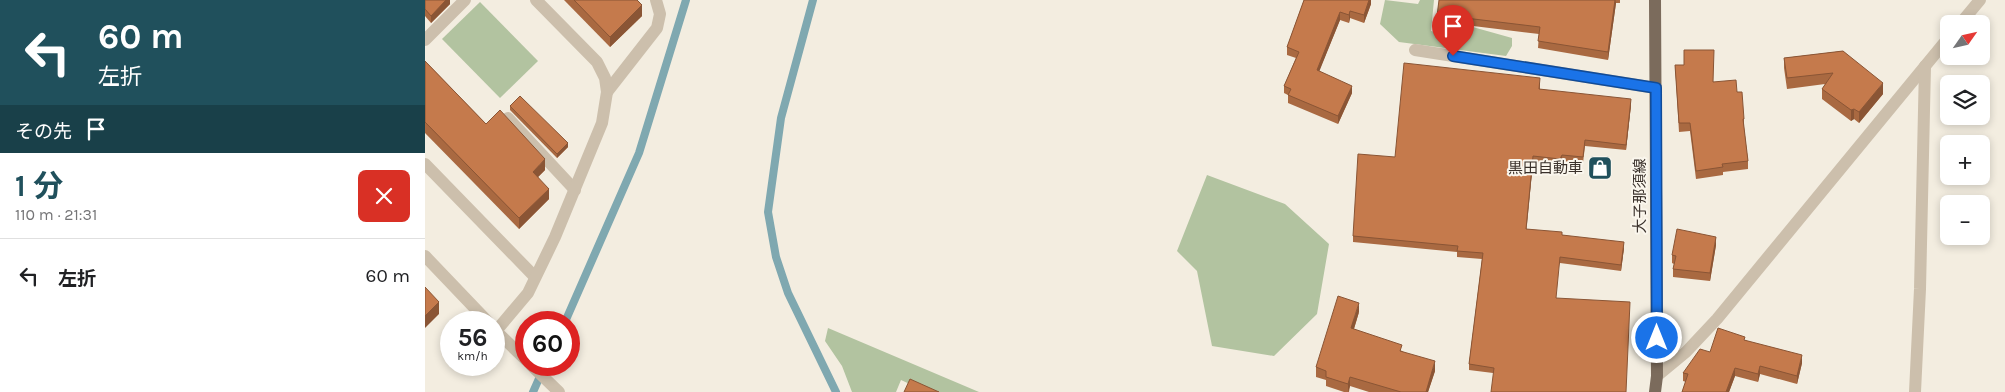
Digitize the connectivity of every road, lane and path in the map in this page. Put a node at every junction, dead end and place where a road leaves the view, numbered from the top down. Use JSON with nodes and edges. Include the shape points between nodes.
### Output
{"nodes":[{"id":1,"x":465,"y":0,"type":"edge"},
{"id":2,"x":536,"y":0,"type":"edge"},
{"id":3,"x":656,"y":0,"type":"edge"},
{"id":4,"x":1655,"y":0,"type":"edge"},
{"id":5,"x":1980,"y":0,"type":"edge"},
{"id":6,"x":1968,"y":15,"type":"edge"},
{"id":7,"x":425,"y":40,"type":"edge"},
{"id":8,"x":1940,"y":48,"type":"edge"},
{"id":9,"x":1415,"y":50,"type":"dead end"},
{"id":10,"x":1925,"y":66,"type":"junction"},
{"id":11,"x":1656,"y":88,"type":"junction"},
{"id":12,"x":607,"y":92,"type":"junction"},
{"id":13,"x":508,"y":118,"type":"edge"},
{"id":14,"x":425,"y":164,"type":"edge"},
{"id":15,"x":575,"y":190,"type":"junction"},
{"id":16,"x":425,"y":256,"type":"edge"},
{"id":17,"x":535,"y":277,"type":"junction"},
{"id":18,"x":477,"y":311,"type":"edge"},
{"id":19,"x":505,"y":315,"type":"edge"},
{"id":20,"x":505,"y":340,"type":"edge"},
{"id":21,"x":515,"y":349,"type":"edge"},
{"id":22,"x":542,"y":376,"type":"edge"},
{"id":23,"x":1657,"y":376,"type":"junction"},
{"id":24,"x":559,"y":392,"type":"edge"},
{"id":25,"x":1655,"y":392,"type":"edge"},
{"id":26,"x":1915,"y":392,"type":"edge"}],
"edges":[{"from":1,"to":7,"type":"street"},
{"from":2,"to":12,"type":"street","via":[[597,62],[605,78]]},
{"from":3,"to":12,"type":"street","via":[[660,14],[657,28]]},
{"from":4,"to":11,"type":"main road","name":"大子那須線"},
{"from":5,"to":6,"type":"street"},
{"from":8,"to":10,"type":"street"},
{"from":9,"to":11,"type":"street"},
{"from":10,"to":23,"type":"street","via":[[1717,319],[1686,352]]},
{"from":10,"to":26,"type":"street"},
{"from":11,"to":23,"type":"main road","name":"大子那須線"},
{"from":12,"to":15,"type":"street","via":[[602,123]]},
{"from":13,"to":15,"type":"street"},
{"from":14,"to":17,"type":"street"},
{"from":15,"to":17,"type":"street"},
{"from":16,"to":18,"type":"street"},
{"from":17,"to":19,"type":"street","via":[[528,293]]},
{"from":20,"to":21,"type":"street"},
{"from":22,"to":24,"type":"street"},
{"from":23,"to":25,"type":"main road","name":"大子那須線"}]}
